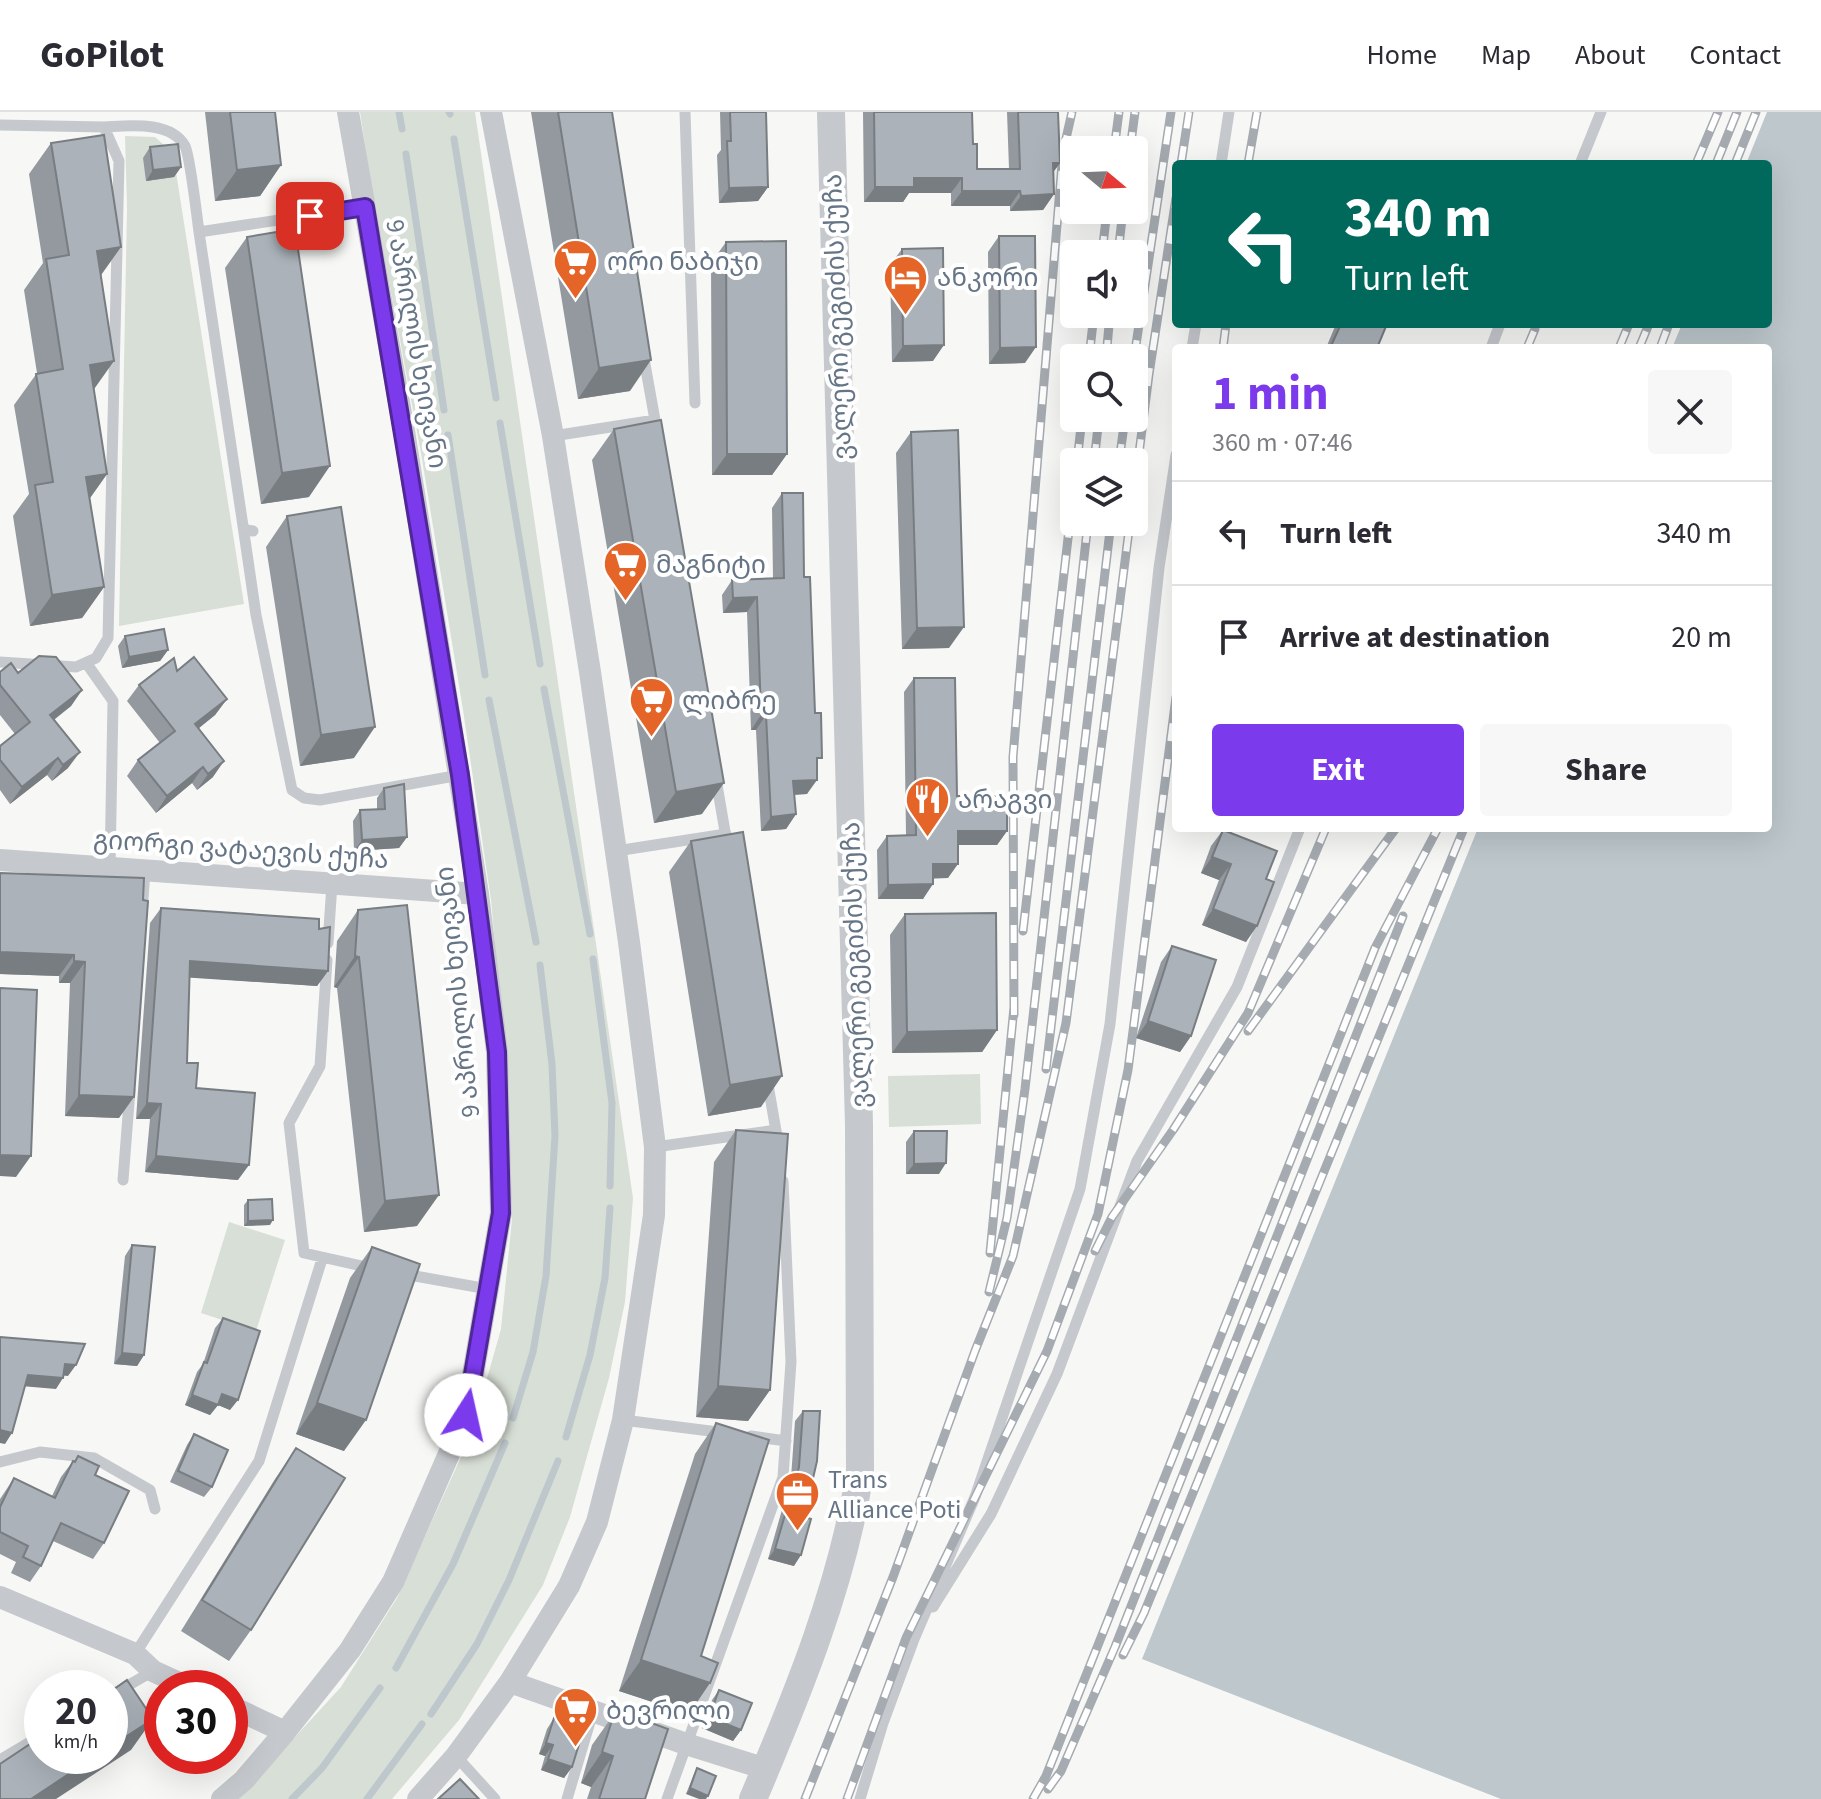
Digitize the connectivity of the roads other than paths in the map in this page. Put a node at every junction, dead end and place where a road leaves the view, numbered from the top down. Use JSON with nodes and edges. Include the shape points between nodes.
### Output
{"nodes":[{"id":1,"x":348,"y":112,"type":"edge"},
{"id":2,"x":491,"y":112,"type":"edge"},
{"id":3,"x":685,"y":112,"type":"edge"},
{"id":4,"x":831,"y":112,"type":"edge"},
{"id":5,"x":1229,"y":112,"type":"edge"},
{"id":6,"x":1601,"y":112,"type":"edge"},
{"id":7,"x":0,"y":125,"type":"edge"},
{"id":8,"x":104,"y":127,"type":"junction"},
{"id":9,"x":1222,"y":160,"type":"edge"},
{"id":10,"x":1582,"y":160,"type":"edge"},
{"id":11,"x":365,"y":207,"type":"junction"},
{"id":12,"x":199,"y":232,"type":"junction"},
{"id":13,"x":642,"y":343,"type":"edge"},
{"id":14,"x":695,"y":403,"type":"dead end"},
{"id":15,"x":655,"y":420,"type":"junction"},
{"id":16,"x":658,"y":435,"type":"edge"},
{"id":17,"x":553,"y":436,"type":"junction"},
{"id":18,"x":1172,"y":482,"type":"edge"},
{"id":19,"x":0,"y":662,"type":"edge"},
{"id":20,"x":87,"y":664,"type":"junction"},
{"id":21,"x":715,"y":772,"type":"edge"},
{"id":22,"x":460,"y":775,"type":"junction"},
{"id":23,"x":1298,"y":832,"type":"edge"},
{"id":24,"x":726,"y":834,"type":"junction"},
{"id":25,"x":616,"y":851,"type":"junction"},
{"id":26,"x":0,"y":860,"type":"edge"},
{"id":27,"x":731,"y":865,"type":"edge"},
{"id":28,"x":110,"y":868,"type":"junction"},
{"id":29,"x":145,"y":870,"type":"junction"},
{"id":30,"x":332,"y":884,"type":"junction"},
{"id":31,"x":478,"y":894,"type":"junction"},
{"id":32,"x":141,"y":932,"type":"edge"},
{"id":33,"x":765,"y":1067,"type":"edge"},
{"id":34,"x":131,"y":1071,"type":"edge"},
{"id":35,"x":776,"y":1130,"type":"junction"},
{"id":36,"x":655,"y":1147,"type":"junction"},
{"id":37,"x":123,"y":1180,"type":"dead end"},
{"id":38,"x":322,"y":1259,"type":"junction"},
{"id":39,"x":382,"y":1270,"type":"edge"},
{"id":40,"x":397,"y":1272,"type":"edge"},
{"id":41,"x":488,"y":1289,"type":"junction"},
{"id":42,"x":623,"y":1420,"type":"junction"},
{"id":43,"x":786,"y":1441,"type":"junction"},
{"id":44,"x":0,"y":1462,"type":"edge"},
{"id":45,"x":155,"y":1509,"type":"dead end"},
{"id":46,"x":0,"y":1597,"type":"edge"},
{"id":47,"x":914,"y":1639,"type":"junction"},
{"id":48,"x":135,"y":1654,"type":"junction"},
{"id":49,"x":152,"y":1670,"type":"edge"},
{"id":50,"x":510,"y":1682,"type":"junction"},
{"id":51,"x":593,"y":1712,"type":"junction"},
{"id":52,"x":248,"y":1715,"type":"edge"},
{"id":53,"x":285,"y":1732,"type":"junction"},
{"id":54,"x":686,"y":1744,"type":"junction"},
{"id":55,"x":24,"y":1746,"type":"edge"},
{"id":56,"x":456,"y":1756,"type":"junction"},
{"id":57,"x":0,"y":1760,"type":"edge"},
{"id":58,"x":766,"y":1769,"type":"junction"},
{"id":59,"x":222,"y":1799,"type":"edge"},
{"id":60,"x":418,"y":1799,"type":"edge"},
{"id":61,"x":495,"y":1799,"type":"edge"},
{"id":62,"x":567,"y":1799,"type":"edge"},
{"id":63,"x":667,"y":1799,"type":"edge"},
{"id":64,"x":753,"y":1799,"type":"edge"},
{"id":65,"x":860,"y":1799,"type":"edge"}],
"edges":[{"from":1,"to":11,"type":"street","name":"9 აპრილის ხეივანი"},
{"from":2,"to":17,"type":"street"},
{"from":3,"to":14,"type":"lane"},
{"from":4,"to":58,"type":"street","name":"ვალერი გეგიძის ქუჩა","via":[[859,1125],[860,1472],[835,1588]]},
{"from":5,"to":9,"type":"lane"},
{"from":6,"to":10,"type":"lane"},
{"from":7,"to":8,"type":"lane"},
{"from":8,"to":12,"type":"lane","via":[[157,128],[185,146]]},
{"from":8,"to":20,"type":"lane","via":[[119,161],[108,638]]},
{"from":11,"to":12,"type":"lane"},
{"from":11,"to":22,"type":"street","name":"9 აპრილის ხეივანი"},
{"from":12,"to":22,"type":"lane","via":[[248,528],[256,615],[292,790],[320,800]]},
{"from":13,"to":15,"type":"lane"},
{"from":15,"to":16,"type":"lane"},
{"from":15,"to":17,"type":"lane"},
{"from":17,"to":25,"type":"street"},
{"from":18,"to":47,"type":"lane","via":[[1110,1024],[1080,1189],[975,1497]]},
{"from":19,"to":20,"type":"lane"},
{"from":20,"to":28,"type":"lane","via":[[113,701]]},
{"from":21,"to":24,"type":"lane"},
{"from":22,"to":31,"type":"street","name":"9 აპრილის ხეივანი"},
{"from":23,"to":47,"type":"lane","via":[[1237,987],[1137,1161],[1057,1374],[991,1514]]},
{"from":24,"to":25,"type":"lane"},
{"from":24,"to":27,"type":"lane"},
{"from":25,"to":36,"type":"street"},
{"from":26,"to":28,"type":"street","name":"გიორგი ვატაევის ქუჩა"},
{"from":28,"to":29,"type":"street","name":"გიორგი ვატაევის ქუჩა"},
{"from":29,"to":30,"type":"street","name":"გიორგი ვატაევის ქუჩა"},
{"from":29,"to":32,"type":"lane"},
{"from":30,"to":31,"type":"street","name":"გიორგი ვატაევის ქუჩა"},
{"from":30,"to":38,"type":"lane","via":[[320,1066],[289,1123],[304,1253]]},
{"from":31,"to":41,"type":"street","name":"9 აპრილის ხეივანი","via":[[497,1052],[501,1213]]},
{"from":33,"to":35,"type":"lane"},
{"from":34,"to":37,"type":"lane"},
{"from":35,"to":36,"type":"lane"},
{"from":35,"to":43,"type":"lane","via":[[791,1362]]},
{"from":36,"to":42,"type":"street","via":[[654,1215]]},
{"from":38,"to":39,"type":"lane"},
{"from":38,"to":48,"type":"lane","via":[[259,1461]]},
{"from":40,"to":41,"type":"lane"},
{"from":41,"to":53,"type":"street","name":"9 აპრილის ხეივანი","via":[[466,1415],[393,1582],[350,1650]]},
{"from":42,"to":43,"type":"lane"},
{"from":42,"to":50,"type":"street","via":[[597,1522],[569,1586]]},
{"from":43,"to":54,"type":"lane","via":[[783,1477]]},
{"from":44,"to":45,"type":"lane","via":[[40,1452],[94,1458],[150,1490]]},
{"from":46,"to":48,"type":"street"},
{"from":47,"to":65,"type":"lane"},
{"from":48,"to":49,"type":"street"},
{"from":50,"to":51,"type":"street"},
{"from":50,"to":56,"type":"street"},
{"from":51,"to":54,"type":"street"},
{"from":51,"to":62,"type":"lane"},
{"from":52,"to":53,"type":"street"},
{"from":53,"to":59,"type":"street","name":"9 აპრილის ხეივანი"},
{"from":54,"to":58,"type":"street"},
{"from":54,"to":63,"type":"lane"},
{"from":55,"to":57,"type":"lane"},
{"from":56,"to":60,"type":"street"},
{"from":56,"to":61,"type":"lane"},
{"from":58,"to":64,"type":"street","name":"ვალერი გეგიძის ქუჩა"}]}
